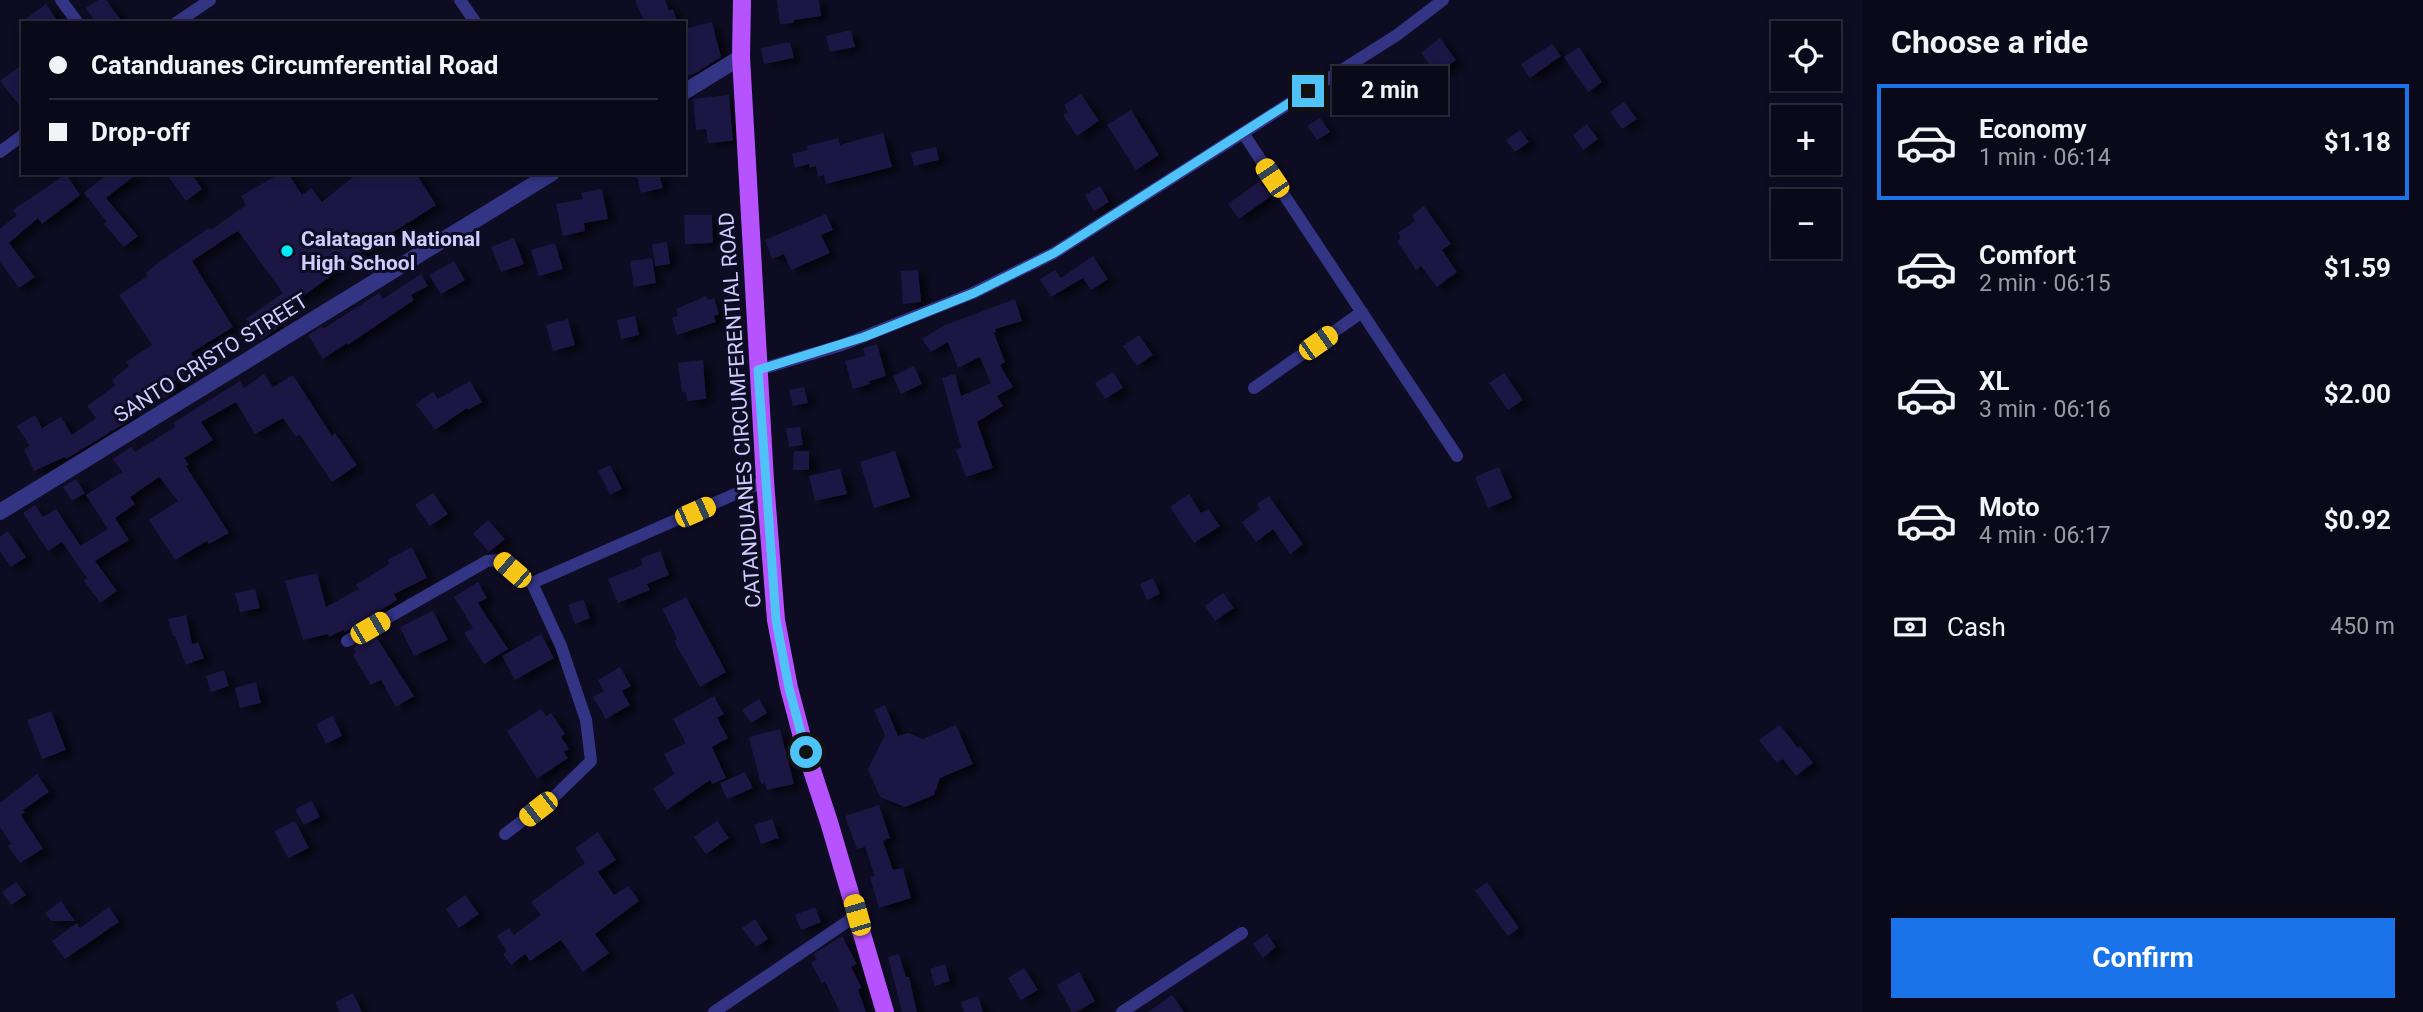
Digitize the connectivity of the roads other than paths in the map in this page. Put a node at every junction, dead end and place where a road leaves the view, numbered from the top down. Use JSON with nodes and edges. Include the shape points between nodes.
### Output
{"nodes":[{"id":1,"x":61,"y":0,"type":"edge"},
{"id":2,"x":210,"y":0,"type":"edge"},
{"id":3,"x":460,"y":0,"type":"edge"},
{"id":4,"x":742,"y":0,"type":"edge"},
{"id":5,"x":1443,"y":0,"type":"edge"},
{"id":6,"x":77,"y":21,"type":"edge"},
{"id":7,"x":180,"y":21,"type":"edge"},
{"id":8,"x":475,"y":21,"type":"edge"},
{"id":9,"x":741,"y":57,"type":"junction"},
{"id":10,"x":686,"y":91,"type":"edge"},
{"id":11,"x":1242,"y":133,"type":"junction"},
{"id":12,"x":21,"y":136,"type":"edge"},
{"id":13,"x":0,"y":152,"type":"edge"},
{"id":14,"x":549,"y":175,"type":"edge"},
{"id":15,"x":1362,"y":312,"type":"junction"},
{"id":16,"x":758,"y":370,"type":"junction"},
{"id":17,"x":1254,"y":388,"type":"dead end"},
{"id":18,"x":1457,"y":456,"type":"dead end"},
{"id":19,"x":765,"y":481,"type":"junction"},
{"id":20,"x":0,"y":512,"type":"edge"},
{"id":21,"x":532,"y":583,"type":"junction"},
{"id":22,"x":347,"y":641,"type":"dead end"},
{"id":23,"x":505,"y":834,"type":"dead end"},
{"id":24,"x":857,"y":915,"type":"junction"},
{"id":25,"x":1242,"y":933,"type":"dead end"},
{"id":26,"x":714,"y":1012,"type":"edge"},
{"id":27,"x":885,"y":1012,"type":"edge"},
{"id":28,"x":1122,"y":1012,"type":"edge"}],
"edges":[{"from":1,"to":6,"type":"street"},
{"from":2,"to":7,"type":"street"},
{"from":3,"to":8,"type":"street"},
{"from":4,"to":9,"type":"main road","name":"CATANDUANES CIRCUMFERENTIAL ROAD"},
{"from":5,"to":11,"type":"street","via":[[1397,35]]},
{"from":9,"to":10,"type":"street"},
{"from":9,"to":16,"type":"main road","name":"CATANDUANES CIRCUMFERENTIAL ROAD"},
{"from":11,"to":15,"type":"street"},
{"from":11,"to":16,"type":"street","via":[[1054,253],[974,293],[842,345]]},
{"from":12,"to":13,"type":"street"},
{"from":14,"to":20,"type":"street","name":"SANTO CRISTO STREET"},
{"from":15,"to":17,"type":"street"},
{"from":15,"to":18,"type":"street"},
{"from":16,"to":19,"type":"main road","name":"CATANDUANES CIRCUMFERENTIAL ROAD"},
{"from":19,"to":21,"type":"street"},
{"from":19,"to":24,"type":"main road","name":"CATANDUANES CIRCUMFERENTIAL ROAD","via":[[776,620],[786,677]]},
{"from":21,"to":22,"type":"street","via":[[501,560],[487,561]]},
{"from":21,"to":23,"type":"street","via":[[561,646],[586,720],[591,761]]},
{"from":24,"to":26,"type":"street"},
{"from":24,"to":27,"type":"main road","name":"CATANDUANES CIRCUMFERENTIAL ROAD"},
{"from":25,"to":28,"type":"street"}]}
